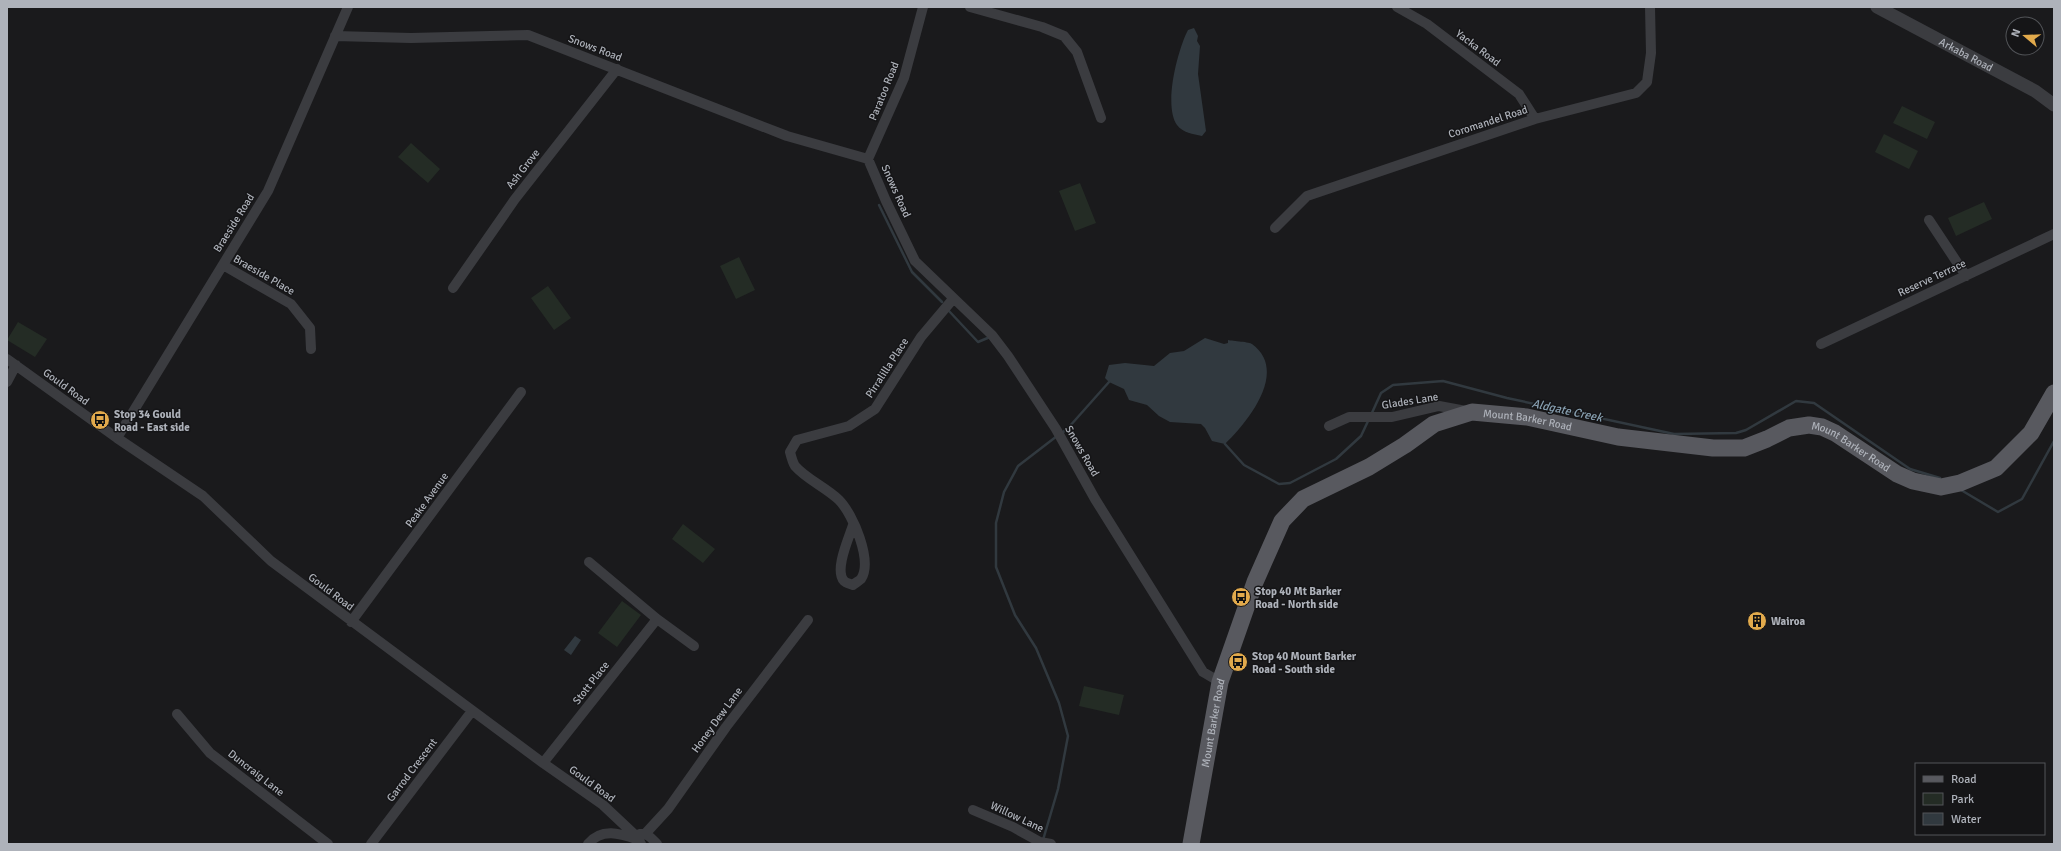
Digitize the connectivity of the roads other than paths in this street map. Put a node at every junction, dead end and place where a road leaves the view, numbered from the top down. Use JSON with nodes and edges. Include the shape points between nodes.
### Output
{"nodes":[{"id":1,"x":348,"y":7,"type":"edge"},
{"id":2,"x":923,"y":7,"type":"edge"},
{"id":3,"x":970,"y":7,"type":"edge"},
{"id":4,"x":1397,"y":7,"type":"edge"},
{"id":5,"x":1650,"y":7,"type":"edge"},
{"id":6,"x":1877,"y":7,"type":"edge"},
{"id":7,"x":335,"y":36,"type":"junction"},
{"id":8,"x":617,"y":69,"type":"junction"},
{"id":9,"x":2054,"y":105,"type":"edge"},
{"id":10,"x":1101,"y":118,"type":"dead end"},
{"id":11,"x":1535,"y":119,"type":"junction"},
{"id":12,"x":868,"y":159,"type":"junction"},
{"id":13,"x":1930,"y":220,"type":"dead end"},
{"id":14,"x":1275,"y":228,"type":"dead end"},
{"id":15,"x":2054,"y":234,"type":"edge"},
{"id":16,"x":223,"y":265,"type":"junction"},
{"id":17,"x":1966,"y":276,"type":"junction"},
{"id":18,"x":453,"y":288,"type":"dead end"},
{"id":19,"x":953,"y":298,"type":"junction"},
{"id":20,"x":1821,"y":344,"type":"dead end"},
{"id":21,"x":311,"y":349,"type":"dead end"},
{"id":22,"x":7,"y":359,"type":"edge"},
{"id":23,"x":16,"y":365,"type":"junction"},
{"id":24,"x":7,"y":382,"type":"edge"},
{"id":25,"x":522,"y":392,"type":"dead end"},
{"id":26,"x":2054,"y":393,"type":"edge"},
{"id":27,"x":1472,"y":412,"type":"junction"},
{"id":28,"x":1329,"y":426,"type":"dead end"},
{"id":29,"x":117,"y":438,"type":"junction"},
{"id":30,"x":853,"y":525,"type":"junction"},
{"id":31,"x":589,"y":562,"type":"dead end"},
{"id":32,"x":657,"y":619,"type":"junction"},
{"id":33,"x":808,"y":620,"type":"dead end"},
{"id":34,"x":351,"y":622,"type":"junction"},
{"id":35,"x":694,"y":646,"type":"dead end"},
{"id":36,"x":1220,"y":682,"type":"junction"},
{"id":37,"x":472,"y":711,"type":"junction"},
{"id":38,"x":177,"y":714,"type":"dead end"},
{"id":39,"x":543,"y":763,"type":"junction"},
{"id":40,"x":973,"y":810,"type":"dead end"},
{"id":41,"x":640,"y":838,"type":"edge"},
{"id":42,"x":1044,"y":843,"type":"edge"},
{"id":43,"x":328,"y":844,"type":"edge"},
{"id":44,"x":371,"y":844,"type":"edge"},
{"id":45,"x":588,"y":844,"type":"edge"},
{"id":46,"x":657,"y":844,"type":"edge"},
{"id":47,"x":1051,"y":844,"type":"edge"},
{"id":48,"x":1191,"y":844,"type":"edge"}],
"edges":[{"from":1,"to":7,"type":"street","name":"Braeside Road"},
{"from":2,"to":12,"type":"street","name":"Paratoo Road","via":[[904,78]]},
{"from":3,"to":10,"type":"street","via":[[1042,27],[1064,36],[1077,52]]},
{"from":4,"to":11,"type":"street","name":"Yacka Road","via":[[1427,24],[1519,94]]},
{"from":5,"to":11,"type":"street","name":"Coromandel Road","via":[[1651,53],[1647,82],[1643,88],[1636,93]]},
{"from":6,"to":9,"type":"street","name":"Arkaba Road","via":[[2035,91]]},
{"from":7,"to":8,"type":"street","name":"Snows Road","via":[[411,38],[528,35]]},
{"from":7,"to":16,"type":"street","name":"Braeside Road","via":[[268,191]]},
{"from":8,"to":12,"type":"street","name":"Snows Road","via":[[787,136]]},
{"from":8,"to":18,"type":"street","name":"Ash Grove","via":[[515,200]]},
{"from":11,"to":14,"type":"street","name":"Coromandel Road","via":[[1307,196]]},
{"from":12,"to":19,"type":"street","name":"Snows Road","via":[[915,260]]},
{"from":13,"to":17,"type":"street"},
{"from":15,"to":17,"type":"street","name":"Reserve Terrace"},
{"from":16,"to":21,"type":"street","name":"Braeside Place","via":[[291,304],[310,328]]},
{"from":16,"to":29,"type":"street","name":"Braeside Road"},
{"from":17,"to":20,"type":"street","name":"Reserve Terrace"},
{"from":19,"to":30,"type":"street","name":"Pirralilla Place","via":[[921,337],[875,409],[849,426],[797,440],[790,452],[795,466],[839,500]]},
{"from":19,"to":36,"type":"street","name":"Snows Road","via":[[992,336],[1008,356],[1056,429],[1096,499],[1203,672]]},
{"from":22,"to":23,"type":"street","name":"Gould Road"},
{"from":23,"to":24,"type":"street"},
{"from":23,"to":29,"type":"street","name":"Gould Road"},
{"from":25,"to":34,"type":"street","name":"Peake Avenue"},
{"from":26,"to":27,"type":"main road","name":"Mount Barker Road","via":[[2031,433],[1996,468],[1960,483],[1941,487],[1913,481],[1897,474],[1822,427],[1809,425],[1789,428],[1767,440],[1744,448],[1713,448],[1618,437],[1527,418]]},
{"from":27,"to":28,"type":"street","name":"Glades Lane","via":[[1439,406],[1392,417],[1349,417]]},
{"from":27,"to":36,"type":"main road","name":"Mount Barker Road","via":[[1434,424],[1369,467],[1303,499],[1282,521],[1255,582]]},
{"from":29,"to":34,"type":"street","name":"Gould Road","via":[[203,496],[270,561]]},
{"from":30,"to":30,"type":"street","name":"Pirralilla Place","via":[[863,550],[864,563],[861,579],[853,585],[845,581],[840,573],[842,556]]},
{"from":31,"to":32,"type":"street"},
{"from":32,"to":35,"type":"street"},
{"from":32,"to":39,"type":"street","name":"Stott Place"},
{"from":33,"to":41,"type":"street","name":"Honey Dew Lane","via":[[726,727],[668,809]]},
{"from":34,"to":37,"type":"street","name":"Gould Road"},
{"from":36,"to":48,"type":"main road","name":"Mount Barker Road"},
{"from":37,"to":39,"type":"street","name":"Gould Road"},
{"from":37,"to":44,"type":"street","name":"Garrod Crescent"},
{"from":38,"to":43,"type":"street","name":"Duncraig Lane","via":[[210,753]]},
{"from":39,"to":41,"type":"street","name":"Gould Road","via":[[603,805]]},
{"from":40,"to":42,"type":"street","name":"Willow Lane"},
{"from":41,"to":45,"type":"street","via":[[606,832]]},
{"from":41,"to":46,"type":"street","name":"Gould Road"},
{"from":42,"to":47,"type":"street","name":"Willow Lane"}]}
